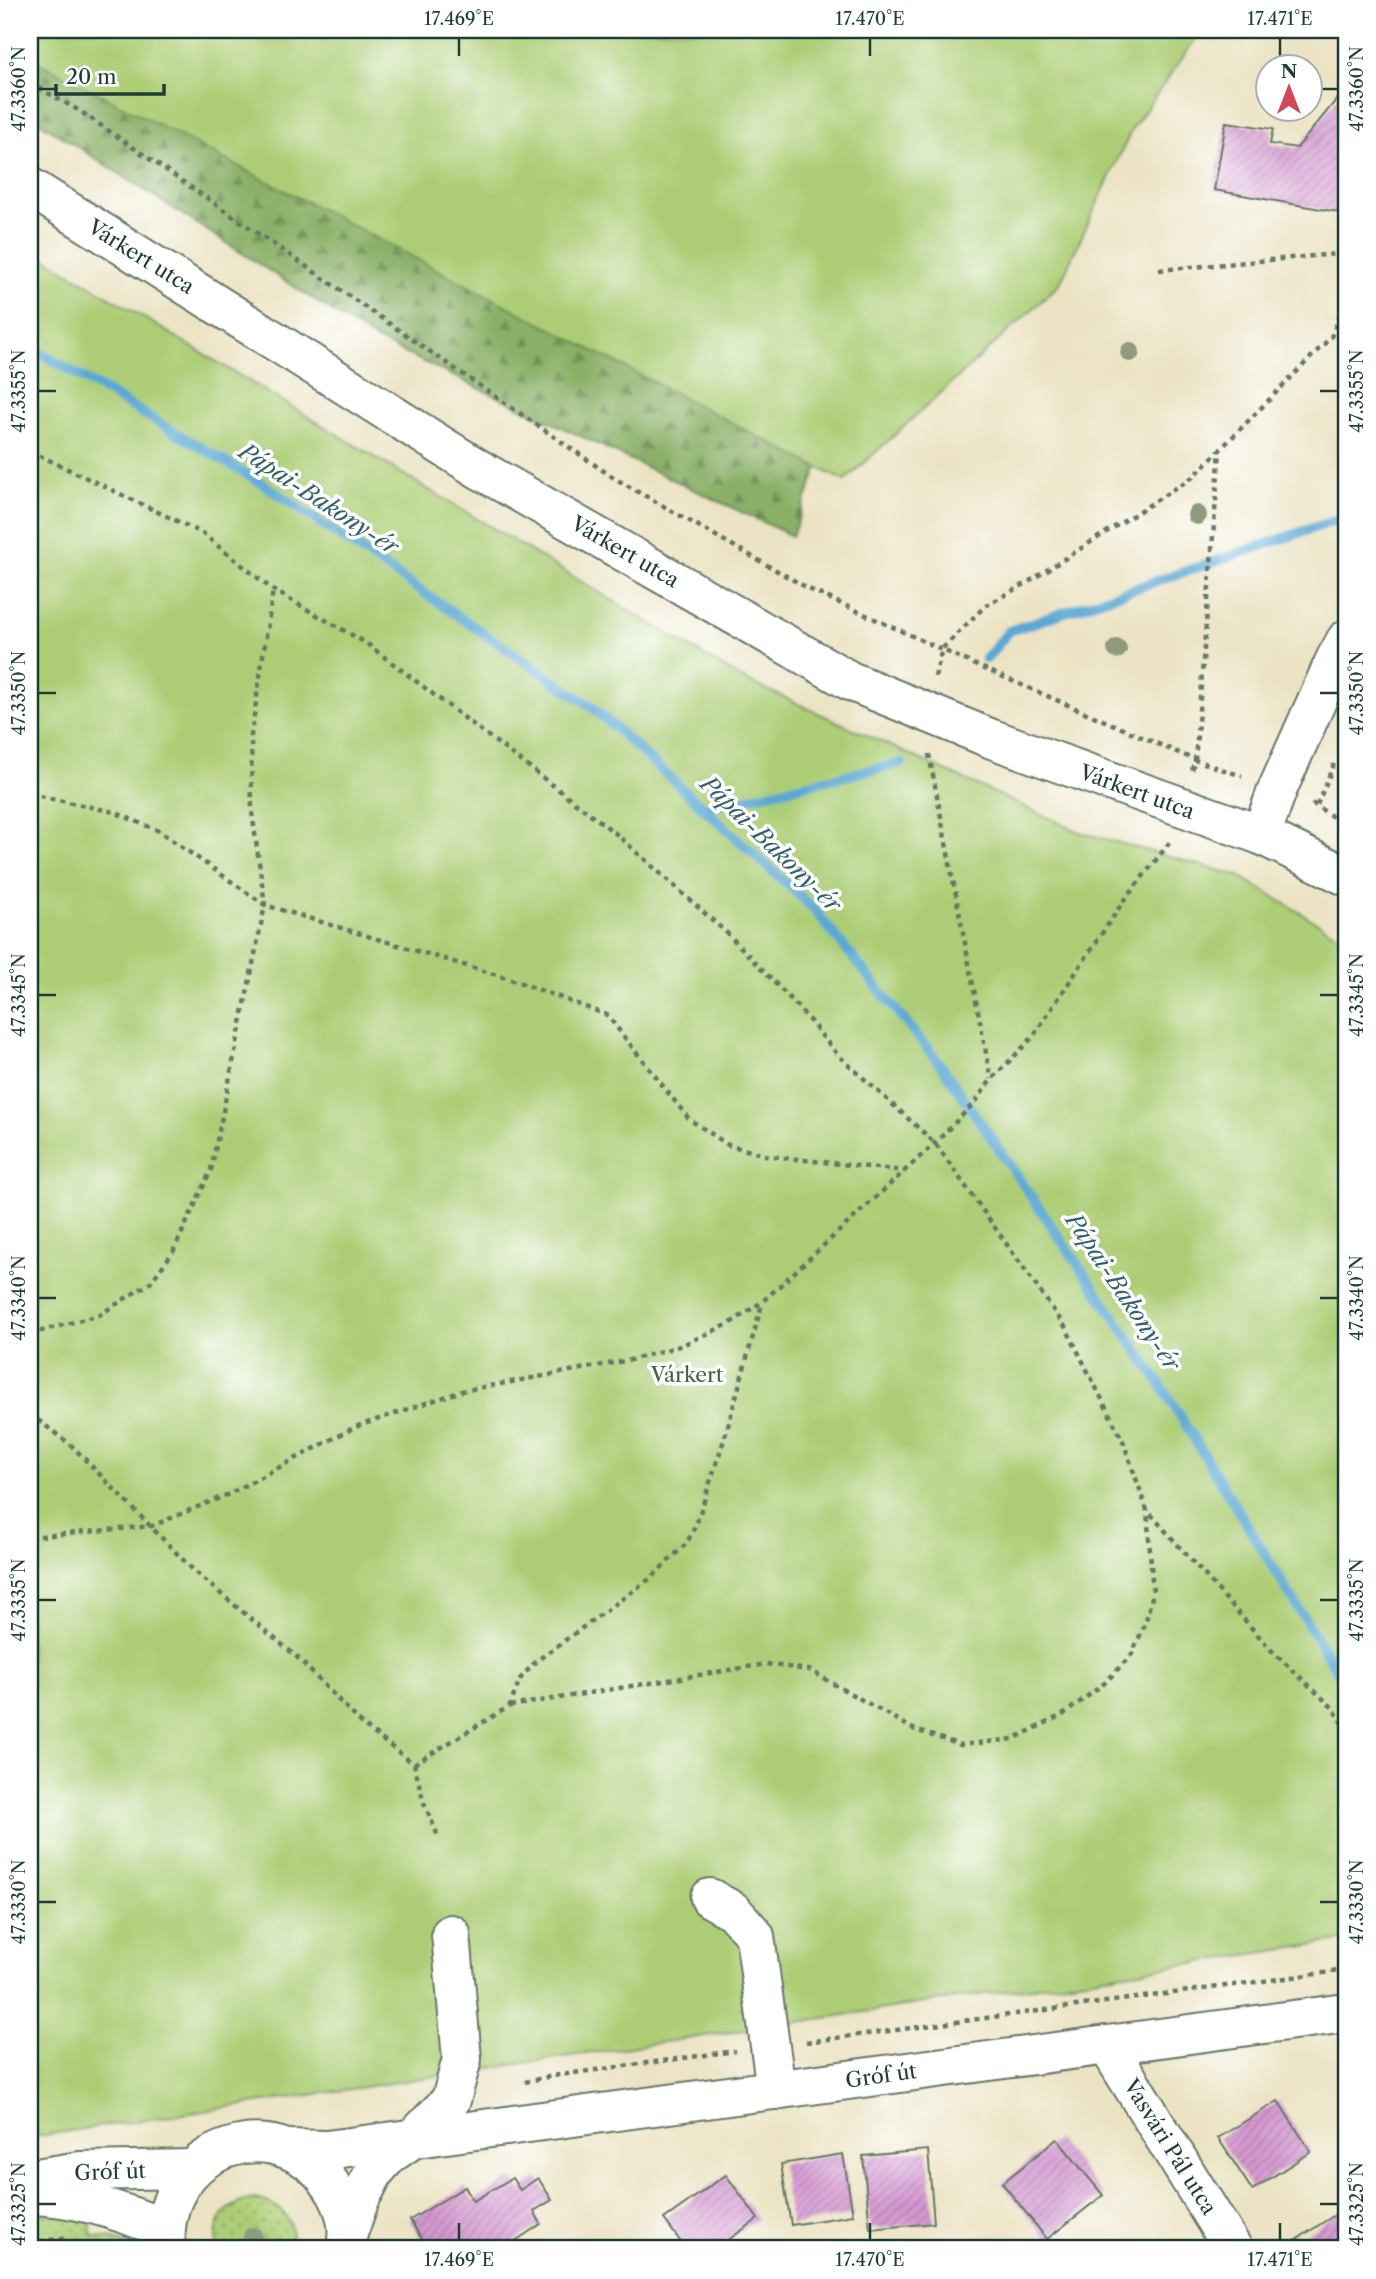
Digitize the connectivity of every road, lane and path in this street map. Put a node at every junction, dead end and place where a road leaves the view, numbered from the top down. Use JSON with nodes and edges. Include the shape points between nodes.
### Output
{"nodes":[{"id":1,"x":30,"y":83,"type":"edge"},
{"id":2,"x":30,"y":187,"type":"edge"},
{"id":3,"x":1346,"y":250,"type":"edge"},
{"id":4,"x":1159,"y":270,"type":"dead end"},
{"id":5,"x":1346,"y":300,"type":"edge"},
{"id":6,"x":1220,"y":450,"type":"junction"},
{"id":7,"x":30,"y":452,"type":"edge"},
{"id":8,"x":273,"y":590,"type":"junction"},
{"id":9,"x":1346,"y":640,"type":"edge"},
{"id":10,"x":942,"y":649,"type":"junction"},
{"id":11,"x":927,"y":712,"type":"junction"},
{"id":12,"x":1337,"y":756,"type":"dead end"},
{"id":13,"x":1195,"y":760,"type":"junction"},
{"id":14,"x":1278,"y":788,"type":"junction"},
{"id":15,"x":30,"y":794,"type":"edge"},
{"id":16,"x":1317,"y":805,"type":"junction"},
{"id":17,"x":1181,"y":808,"type":"junction"},
{"id":18,"x":1346,"y":826,"type":"edge"},
{"id":19,"x":1261,"y":835,"type":"junction"},
{"id":20,"x":1346,"y":876,"type":"edge"},
{"id":21,"x":265,"y":905,"type":"junction"},
{"id":22,"x":991,"y":1080,"type":"junction"},
{"id":23,"x":935,"y":1143,"type":"junction"},
{"id":24,"x":905,"y":1171,"type":"junction"},
{"id":25,"x":762,"y":1302,"type":"junction"},
{"id":26,"x":30,"y":1334,"type":"edge"},
{"id":27,"x":30,"y":1414,"type":"edge"},
{"id":28,"x":1147,"y":1510,"type":"junction"},
{"id":29,"x":152,"y":1526,"type":"junction"},
{"id":30,"x":30,"y":1537,"type":"edge"},
{"id":31,"x":510,"y":1706,"type":"junction"},
{"id":32,"x":1346,"y":1730,"type":"edge"},
{"id":33,"x":414,"y":1764,"type":"junction"},
{"id":34,"x":438,"y":1836,"type":"dead end"},
{"id":35,"x":710,"y":1898,"type":"dead end"},
{"id":36,"x":451,"y":1934,"type":"dead end"},
{"id":37,"x":1346,"y":1970,"type":"edge"},
{"id":38,"x":1346,"y":2012,"type":"edge"},
{"id":39,"x":1107,"y":2045,"type":"junction"},
{"id":40,"x":771,"y":2046,"type":"junction"},
{"id":41,"x":514,"y":2085,"type":"dead end"},
{"id":42,"x":776,"y":2090,"type":"junction"},
{"id":43,"x":415,"y":2137,"type":"junction"},
{"id":44,"x":287,"y":2149,"type":"junction"},
{"id":45,"x":191,"y":2169,"type":"junction"},
{"id":46,"x":30,"y":2179,"type":"edge"},
{"id":47,"x":30,"y":2194,"type":"edge"},
{"id":48,"x":165,"y":2239,"type":"edge"},
{"id":49,"x":346,"y":2241,"type":"edge"},
{"id":50,"x":1233,"y":2249,"type":"edge"}],
"edges":[{"from":1,"to":10,"type":"path","via":[[80,111],[614,478],[811,590]]},
{"from":2,"to":11,"type":"street","name":"Várkert utca","via":[[477,468],[850,681]]},
{"from":3,"to":4,"type":"path"},
{"from":5,"to":6,"type":"path","via":[[1331,337]]},
{"from":6,"to":10,"type":"path","via":[[1193,477],[985,606]]},
{"from":6,"to":13,"type":"path"},
{"from":7,"to":8,"type":"path","via":[[202,533]]},
{"from":8,"to":21,"type":"path","via":[[251,734],[252,813]]},
{"from":8,"to":23,"type":"path","via":[[366,643],[614,832],[729,935],[838,1055]]},
{"from":9,"to":14,"type":"street"},
{"from":10,"to":11,"type":"path"},
{"from":10,"to":13,"type":"path"},
{"from":11,"to":17,"type":"street","name":"Várkert utca"},
{"from":11,"to":22,"type":"path","via":[[930,764]]},
{"from":12,"to":16,"type":"path"},
{"from":13,"to":14,"type":"path"},
{"from":13,"to":17,"type":"path"},
{"from":14,"to":16,"type":"path"},
{"from":14,"to":19,"type":"street"},
{"from":15,"to":21,"type":"path","via":[[114,813],[159,831]]},
{"from":16,"to":18,"type":"path"},
{"from":17,"to":19,"type":"street","name":"Várkert utca"},
{"from":17,"to":22,"type":"path","via":[[1170,842],[1123,902],[1032,1038]]},
{"from":19,"to":20,"type":"street","name":"Várkert utca"},
{"from":21,"to":24,"type":"path","via":[[510,979],[607,1015],[689,1119],[728,1145],[769,1156]]},
{"from":21,"to":26,"type":"path","via":[[211,1170],[173,1252],[150,1283],[99,1315]]},
{"from":22,"to":23,"type":"path"},
{"from":23,"to":24,"type":"path"},
{"from":23,"to":28,"type":"path","via":[[1066,1328],[1123,1441]]},
{"from":24,"to":25,"type":"path"},
{"from":25,"to":29,"type":"path","via":[[729,1324],[680,1346],[630,1360],[462,1391],[355,1427],[229,1494]]},
{"from":25,"to":31,"type":"path","via":[[724,1440],[687,1543],[651,1578],[535,1662],[520,1679]]},
{"from":27,"to":29,"type":"path","via":[[71,1445]]},
{"from":28,"to":31,"type":"path","via":[[1153,1593],[1132,1654],[1106,1682],[1065,1714],[1013,1739],[961,1745],[915,1730],[809,1670],[766,1664]]},
{"from":28,"to":32,"type":"path","via":[[1272,1651],[1334,1708]]},
{"from":29,"to":30,"type":"path"},
{"from":29,"to":33,"type":"path","via":[[197,1574],[296,1656],[363,1725]]},
{"from":31,"to":33,"type":"path"},
{"from":33,"to":34,"type":"path"},
{"from":35,"to":40,"type":"street","via":[[733,1911],[755,1936]]},
{"from":36,"to":43,"type":"street","via":[[462,2059],[451,2100]]},
{"from":37,"to":40,"type":"path"},
{"from":38,"to":39,"type":"street","name":"Gróf út"},
{"from":39,"to":42,"type":"street","name":"Gróf út"},
{"from":39,"to":50,"type":"street","name":"Vasvári Pál utca"},
{"from":40,"to":41,"type":"path"},
{"from":40,"to":42,"type":"street"},
{"from":42,"to":43,"type":"street","name":"Gróf út"},
{"from":43,"to":44,"type":"street","name":"Gróf út","via":[[327,2150]]},
{"from":43,"to":49,"type":"street","name":"Gróf út","via":[[374,2172]]},
{"from":44,"to":45,"type":"street","name":"Gróf út","via":[[262,2144],[236,2146],[212,2154]]},
{"from":44,"to":49,"type":"street","name":"Gróf út","via":[[328,2179],[342,2204]]},
{"from":45,"to":46,"type":"street","name":"Gróf út","via":[[80,2171]]},
{"from":45,"to":48,"type":"street","name":"Gróf út","via":[[172,2196]]},
{"from":47,"to":48,"type":"street","name":"Gróf út","via":[[121,2212]]}]}
